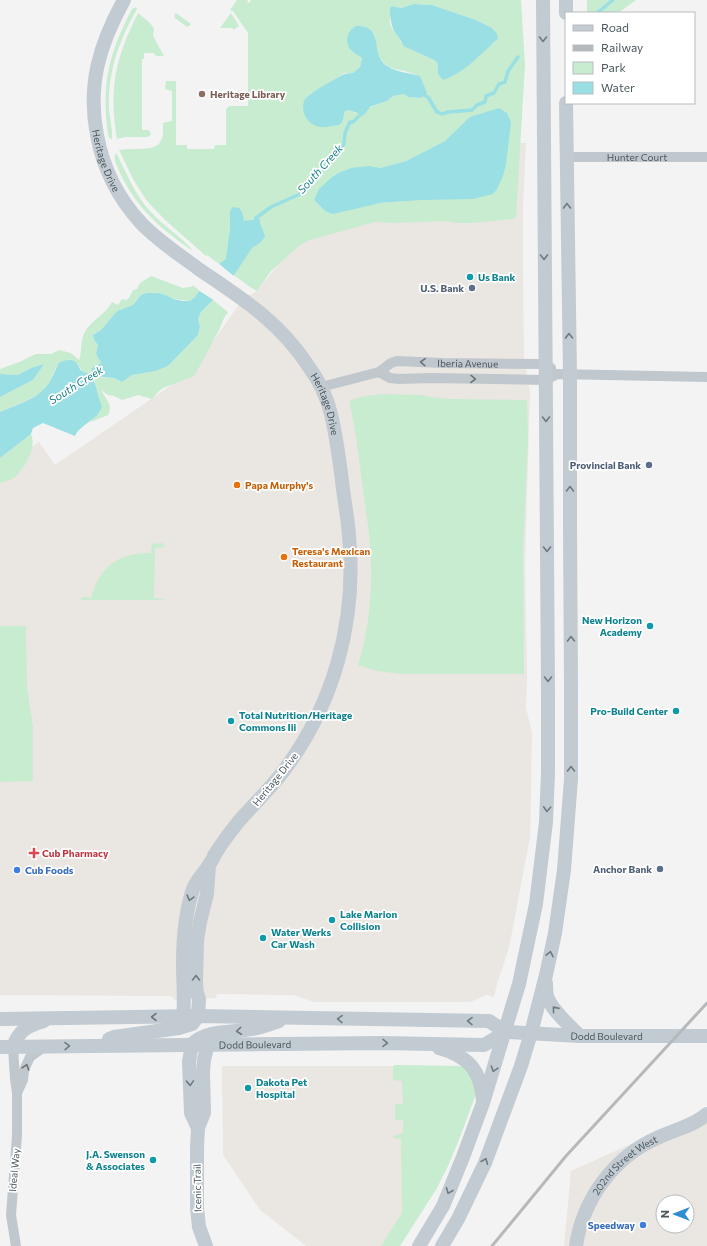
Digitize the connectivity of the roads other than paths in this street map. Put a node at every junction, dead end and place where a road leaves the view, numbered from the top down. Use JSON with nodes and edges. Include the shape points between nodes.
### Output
{"nodes":[{"id":1,"x":124,"y":0,"type":"edge"},
{"id":2,"x":543,"y":0,"type":"edge"},
{"id":3,"x":566,"y":0,"type":"edge"},
{"id":4,"x":566,"y":12,"type":"edge"},
{"id":5,"x":566,"y":104,"type":"edge"},
{"id":6,"x":567,"y":157,"type":"junction"},
{"id":7,"x":707,"y":157,"type":"edge"},
{"id":8,"x":546,"y":364,"type":"junction"},
{"id":9,"x":379,"y":372,"type":"junction"},
{"id":10,"x":557,"y":376,"type":"junction"},
{"id":11,"x":707,"y":376,"type":"edge"},
{"id":12,"x":321,"y":387,"type":"junction"},
{"id":13,"x":209,"y":865,"type":"junction"},
{"id":14,"x":546,"y":975,"type":"junction"},
{"id":15,"x":198,"y":1016,"type":"junction"},
{"id":16,"x":57,"y":1017,"type":"junction"},
{"id":17,"x":183,"y":1017,"type":"junction"},
{"id":18,"x":290,"y":1017,"type":"junction"},
{"id":19,"x":0,"y":1019,"type":"edge"},
{"id":20,"x":506,"y":1032,"type":"junction"},
{"id":21,"x":531,"y":1033,"type":"junction"},
{"id":22,"x":580,"y":1036,"type":"junction"},
{"id":23,"x":707,"y":1036,"type":"edge"},
{"id":24,"x":192,"y":1044,"type":"junction"},
{"id":25,"x":208,"y":1044,"type":"junction"},
{"id":26,"x":424,"y":1044,"type":"junction"},
{"id":27,"x":85,"y":1046,"type":"junction"},
{"id":28,"x":7,"y":1047,"type":"edge"},
{"id":29,"x":44,"y":1047,"type":"junction"},
{"id":30,"x":17,"y":1093,"type":"junction"},
{"id":31,"x":483,"y":1103,"type":"junction"},
{"id":32,"x":707,"y":1114,"type":"edge"},
{"id":33,"x":198,"y":1128,"type":"junction"},
{"id":34,"x":16,"y":1246,"type":"edge"},
{"id":35,"x":206,"y":1246,"type":"edge"},
{"id":36,"x":419,"y":1246,"type":"edge"},
{"id":37,"x":442,"y":1246,"type":"edge"},
{"id":38,"x":576,"y":1246,"type":"edge"}],
"edges":[{"from":1,"to":12,"type":"main road","name":"Heritage Drive","via":[[107,32],[95,77],[95,126],[100,150],[113,184],[135,216],[154,235],[175,253],[272,322],[307,363]]},
{"from":2,"to":8,"type":"main road","one_way":true},
{"from":3,"to":4,"type":"main road"},
{"from":5,"to":6,"type":"main road"},
{"from":6,"to":7,"type":"street","name":"Hunter Court"},
{"from":10,"to":6,"type":"main road","one_way":true},
{"from":8,"to":9,"type":"street","name":"Iberia Avenue","one_way":true,"via":[[442,364],[397,361]]},
{"from":8,"to":10,"type":"main road"},
{"from":9,"to":10,"type":"street","name":"Iberia Avenue","one_way":true,"via":[[399,380]]},
{"from":9,"to":12,"type":"street","name":"Iberia Avenue"},
{"from":10,"to":11,"type":"street","name":"Iberia Avenue"},
{"from":14,"to":10,"type":"main road","one_way":true,"via":[[563,877],[571,779]]},
{"from":10,"to":20,"type":"main road","one_way":true,"via":[[546,822],[530,937]]},
{"from":12,"to":13,"type":"main road","name":"Heritage Drive","via":[[334,425],[349,535],[350,594],[343,641],[331,684],[303,742],[281,774],[231,831]]},
{"from":15,"to":13,"type":"main road","name":"Heritage Drive","one_way":true,"via":[[197,940],[207,894]]},
{"from":13,"to":17,"type":"main road","name":"Heritage Drive","one_way":true,"via":[[197,880],[186,917],[183,945]]},
{"from":14,"to":21,"type":"main road"},
{"from":22,"to":14,"type":"main road","one_way":true,"via":[[547,997]]},
{"from":15,"to":17,"type":"main road"},
{"from":15,"to":18,"type":"main road"},
{"from":15,"to":27,"type":"main road","via":[[192,1024],[179,1028],[114,1037]]},
{"from":17,"to":16,"type":"main road","one_way":true},
{"from":16,"to":19,"type":"main road"},
{"from":16,"to":28,"type":"main road","via":[[23,1030]]},
{"from":20,"to":18,"type":"main road","one_way":true,"via":[[489,1021]]},
{"from":18,"to":24,"type":"main road","one_way":true,"via":[[252,1029],[208,1035]]},
{"from":20,"to":21,"type":"main road","name":"Dodd Boulevard"},
{"from":20,"to":26,"type":"main road","name":"Dodd Boulevard","via":[[484,1045]]},
{"from":20,"to":31,"type":"main road","one_way":true},
{"from":21,"to":22,"type":"main road","name":"Dodd Boulevard"},
{"from":37,"to":21,"type":"main road","one_way":true,"via":[[485,1163]]},
{"from":22,"to":23,"type":"main road","name":"Dodd Boulevard"},
{"from":24,"to":25,"type":"main road","name":"Dodd Boulevard"},
{"from":24,"to":27,"type":"main road","name":"Dodd Boulevard"},
{"from":24,"to":33,"type":"main road","name":"Icenic Trail","one_way":true,"via":[[189,1062],[191,1112]]},
{"from":25,"to":26,"type":"main road","name":"Dodd Boulevard","one_way":true},
{"from":25,"to":33,"type":"main road","name":"Icenic Trail","via":[[203,1072],[204,1113]]},
{"from":26,"to":31,"type":"main road","via":[[453,1052],[470,1064],[480,1084]]},
{"from":29,"to":27,"type":"main road","name":"Dodd Boulevard","one_way":true},
{"from":28,"to":29,"type":"main road","name":"Dodd Boulevard"},
{"from":28,"to":30,"type":"street","name":"Ideal Way"},
{"from":30,"to":29,"type":"street","name":"Ideal Way","one_way":true,"via":[[30,1057]]},
{"from":30,"to":34,"type":"street","name":"Ideal Way","via":[[17,1151],[11,1206]]},
{"from":31,"to":36,"type":"main road","one_way":true,"via":[[443,1206]]},
{"from":32,"to":38,"type":"main road","name":"202nd Street West","via":[[640,1146],[608,1174],[588,1206]]},
{"from":33,"to":35,"type":"main road","name":"Icenic Trail","via":[[197,1208],[199,1227]]}]}
